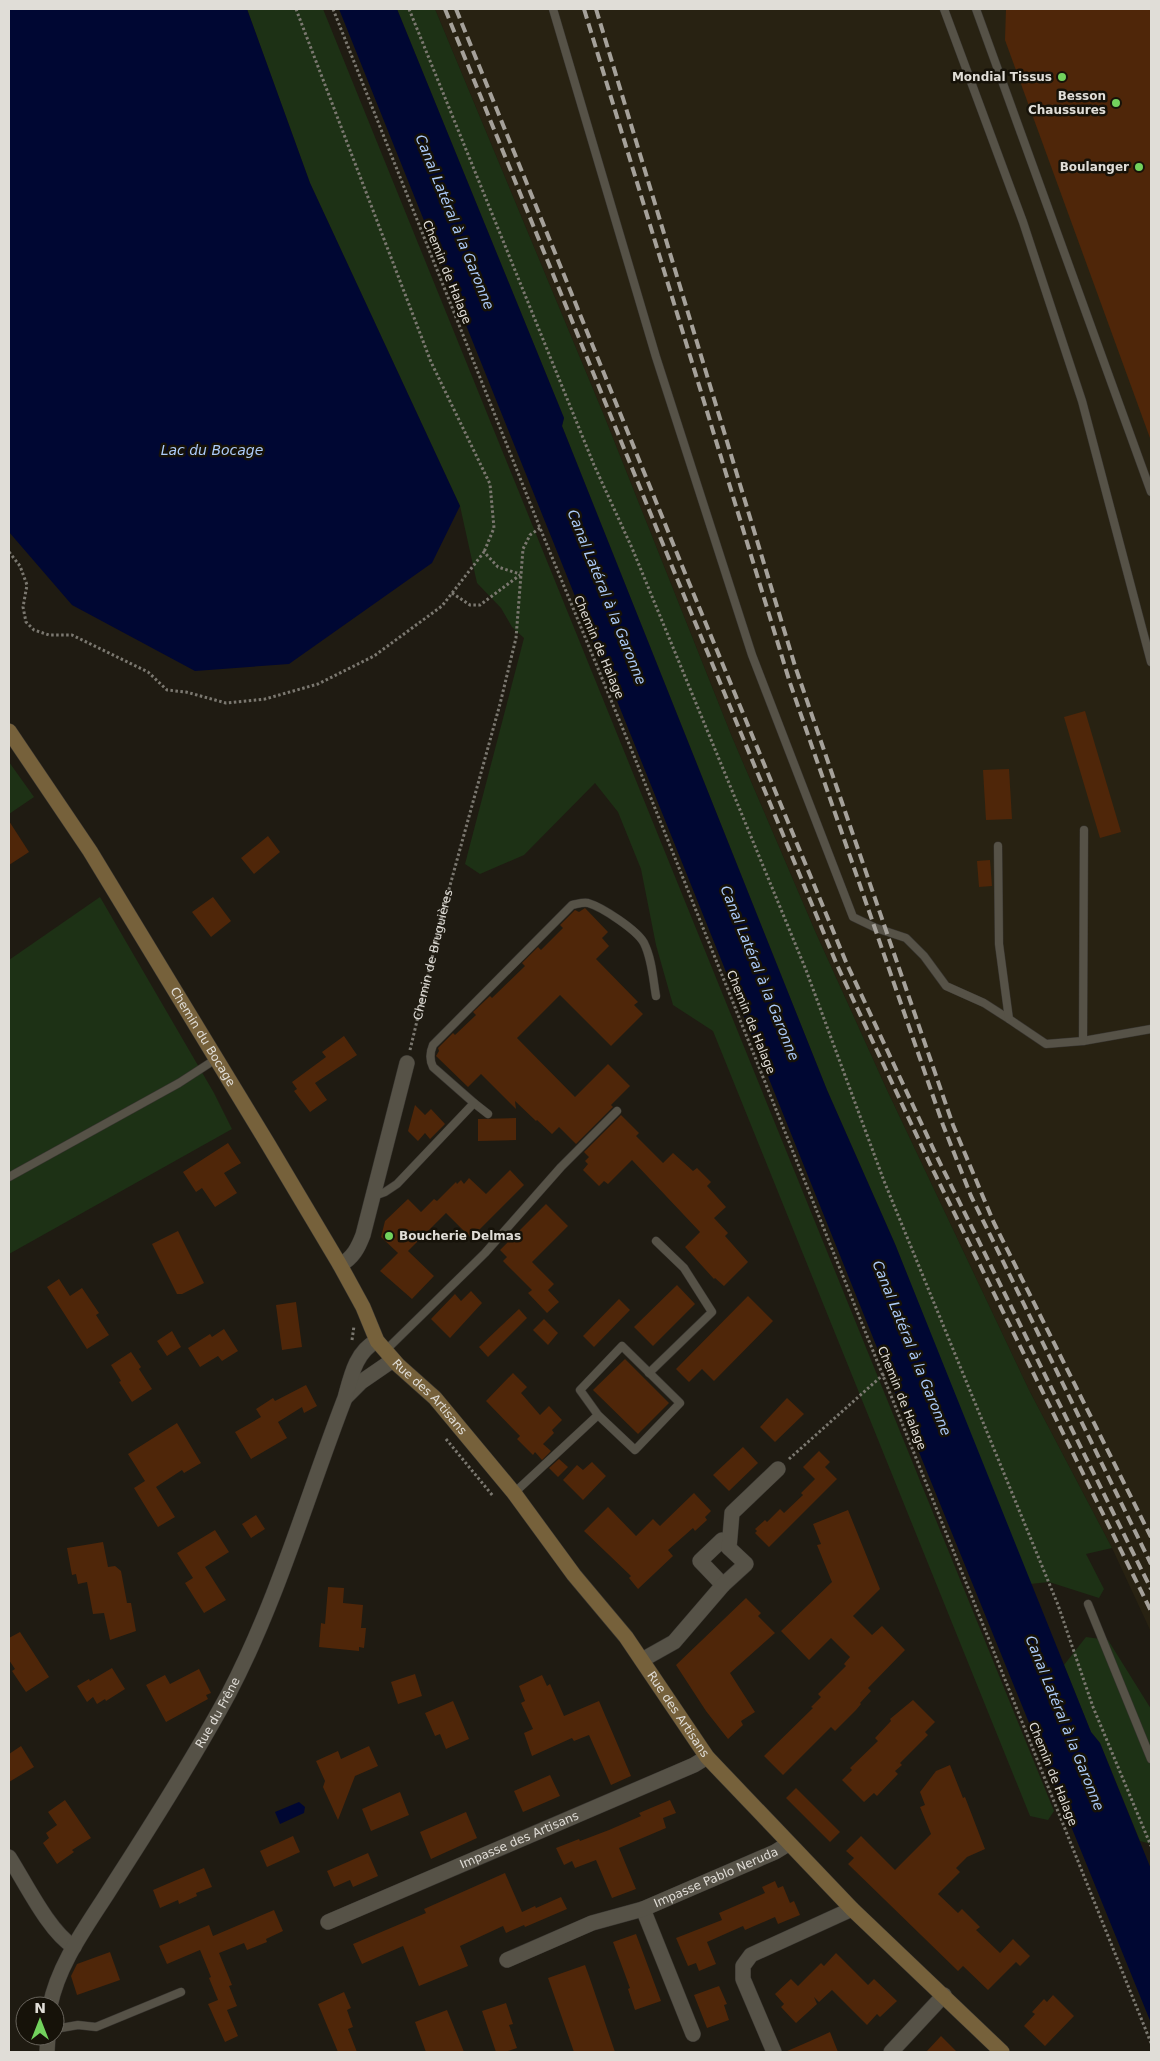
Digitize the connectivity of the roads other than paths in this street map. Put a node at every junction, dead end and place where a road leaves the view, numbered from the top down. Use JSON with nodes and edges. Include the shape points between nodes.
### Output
{"nodes":[{"id":1,"x":552,"y":9,"type":"edge"},
{"id":2,"x":944,"y":9,"type":"edge"},
{"id":3,"x":976,"y":9,"type":"edge"},
{"id":4,"x":1151,"y":492,"type":"edge"},
{"id":5,"x":1151,"y":662,"type":"edge"},
{"id":6,"x":9,"y":731,"type":"edge"},
{"id":7,"x":1084,"y":830,"type":"dead end"},
{"id":8,"x":998,"y":846,"type":"dead end"},
{"id":9,"x":656,"y":996,"type":"dead end"},
{"id":10,"x":1009,"y":1019,"type":"junction"},
{"id":11,"x":1151,"y":1029,"type":"edge"},
{"id":12,"x":1083,"y":1041,"type":"junction"},
{"id":13,"x":216,"y":1059,"type":"junction"},
{"id":14,"x":407,"y":1063,"type":"road end"},
{"id":15,"x":474,"y":1103,"type":"junction"},
{"id":16,"x":617,"y":1111,"type":"dead end"},
{"id":17,"x":488,"y":1114,"type":"dead end"},
{"id":18,"x":9,"y":1177,"type":"edge"},
{"id":19,"x":374,"y":1196,"type":"junction"},
{"id":20,"x":656,"y":1241,"type":"dead end"},
{"id":21,"x":340,"y":1265,"type":"junction"},
{"id":22,"x":385,"y":1350,"type":"junction"},
{"id":23,"x":649,"y":1373,"type":"junction"},
{"id":24,"x":345,"y":1398,"type":"junction"},
{"id":25,"x":598,"y":1415,"type":"junction"},
{"id":26,"x":778,"y":1469,"type":"road end"},
{"id":27,"x":514,"y":1493,"type":"junction"},
{"id":28,"x":729,"y":1548,"type":"junction"},
{"id":29,"x":723,"y":1585,"type":"junction"},
{"id":30,"x":1088,"y":1604,"type":"dead end"},
{"id":31,"x":642,"y":1660,"type":"junction"},
{"id":32,"x":707,"y":1757,"type":"junction"},
{"id":33,"x":1151,"y":1759,"type":"edge"},
{"id":34,"x":788,"y":1844,"type":"junction"},
{"id":35,"x":10,"y":1859,"type":"edge"},
{"id":36,"x":643,"y":1909,"type":"junction"},
{"id":37,"x":852,"y":1909,"type":"junction"},
{"id":38,"x":328,"y":1922,"type":"dead end"},
{"id":39,"x":74,"y":1947,"type":"junction"},
{"id":40,"x":507,"y":1960,"type":"dead end"},
{"id":41,"x":181,"y":1992,"type":"dead end"},
{"id":42,"x":944,"y":1995,"type":"junction"},
{"id":43,"x":52,"y":1996,"type":"edge"},
{"id":44,"x":65,"y":2027,"type":"edge"},
{"id":45,"x":693,"y":2034,"type":"dead end"},
{"id":46,"x":774,"y":2052,"type":"edge"},
{"id":47,"x":891,"y":2052,"type":"edge"},
{"id":48,"x":1002,"y":2052,"type":"edge"}],
"edges":[{"from":1,"to":10,"type":"lane","via":[[656,357],[752,655],[853,917],[906,938],[946,986],[984,1003]]},
{"from":2,"to":5,"type":"lane","via":[[1023,222],[1082,401]]},
{"from":3,"to":4,"type":"lane"},
{"from":6,"to":13,"type":"street","name":"Chemin du Bocage","via":[[90,851]]},
{"from":7,"to":12,"type":"lane"},
{"from":8,"to":10,"type":"lane","via":[[999,944]]},
{"from":9,"to":15,"type":"lane","via":[[649,956],[635,932],[598,907],[582,903],[572,905],[430,1051],[433,1067]]},
{"from":10,"to":12,"type":"lane","via":[[1046,1044]]},
{"from":11,"to":12,"type":"lane"},
{"from":13,"to":18,"type":"lane"},
{"from":13,"to":21,"type":"street","name":"Chemin du Bocage"},
{"from":14,"to":19,"type":"street"},
{"from":15,"to":17,"type":"lane"},
{"from":15,"to":19,"type":"lane","via":[[397,1184]]},
{"from":16,"to":22,"type":"lane","via":[[560,1167],[485,1253]]},
{"from":19,"to":21,"type":"street","via":[[357,1251]]},
{"from":20,"to":23,"type":"lane","via":[[684,1268],[712,1312]]},
{"from":21,"to":22,"type":"street","name":"Chemin du Bocage"},
{"from":22,"to":24,"type":"street","name":"Rue du Frêne"},
{"from":22,"to":24,"type":"street","name":"Rue du Frêne","via":[[367,1346],[352,1373]]},
{"from":22,"to":27,"type":"street","name":"Rue des Artisans","via":[[435,1398]]},
{"from":23,"to":25,"type":"lane","via":[[622,1346],[580,1390]]},
{"from":23,"to":25,"type":"lane","via":[[680,1403],[635,1450]]},
{"from":24,"to":39,"type":"street","name":"Rue du Frêne","via":[[260,1629],[188,1766]]},
{"from":25,"to":27,"type":"lane"},
{"from":26,"to":28,"type":"street","via":[[732,1513]]},
{"from":27,"to":31,"type":"street","name":"Rue des Artisans"},
{"from":28,"to":29,"type":"street","via":[[746,1564]]},
{"from":28,"to":29,"type":"street","via":[[722,1540],[700,1561]]},
{"from":29,"to":31,"type":"street","via":[[674,1642]]},
{"from":30,"to":33,"type":"lane"},
{"from":31,"to":32,"type":"street","name":"Rue des Artisans"},
{"from":32,"to":34,"type":"street","name":"Rue des Artisans"},
{"from":32,"to":38,"type":"street","name":"Impasse des Artisans"},
{"from":34,"to":36,"type":"street","name":"Impasse Pablo Neruda"},
{"from":34,"to":37,"type":"street","name":"Rue des Artisans"},
{"from":35,"to":39,"type":"street","via":[[55,1930]]},
{"from":36,"to":40,"type":"street","name":"Impasse Pablo Neruda","via":[[592,1923]]},
{"from":36,"to":45,"type":"street","name":"Impasse Pablo Neruda"},
{"from":37,"to":42,"type":"street","name":"Rue des Artisans"},
{"from":37,"to":46,"type":"street","via":[[751,1955],[743,1966],[743,1979]]},
{"from":39,"to":43,"type":"street","name":"Rue du Frêne","via":[[57,1977]]},
{"from":41,"to":44,"type":"lane","via":[[96,2027]]},
{"from":42,"to":47,"type":"street"},
{"from":42,"to":48,"type":"street","name":"Rue des Artisans"}]}
